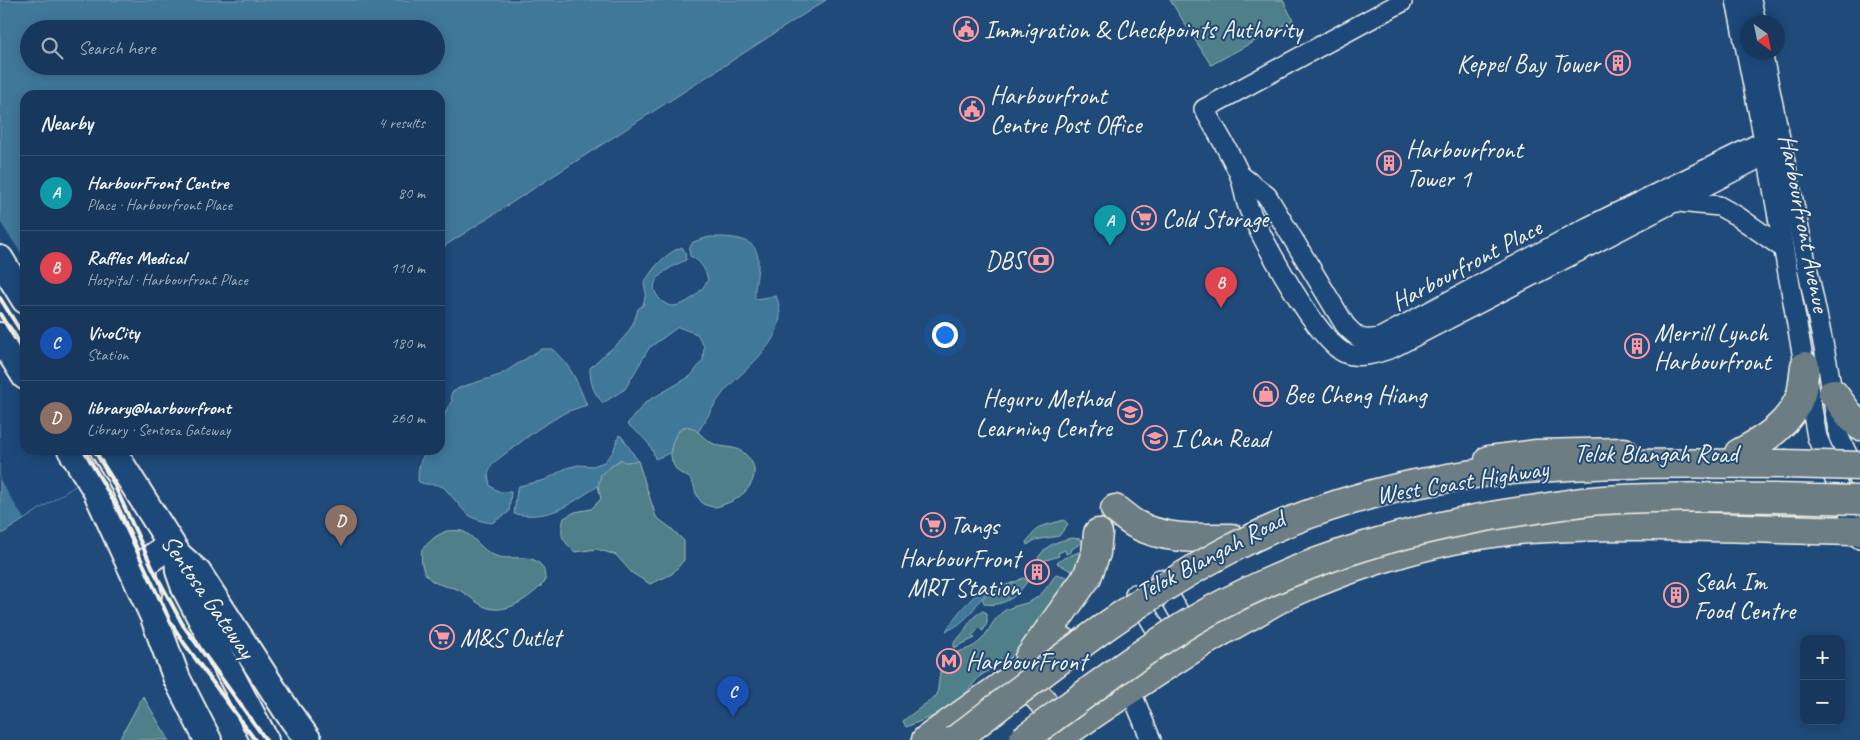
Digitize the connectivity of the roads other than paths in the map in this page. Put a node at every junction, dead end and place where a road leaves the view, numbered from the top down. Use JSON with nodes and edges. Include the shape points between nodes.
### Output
{"nodes":[{"id":1,"x":1741,"y":0,"type":"edge"},
{"id":2,"x":1402,"y":2,"type":"dead end"},
{"id":3,"x":1751,"y":15,"type":"edge"},
{"id":4,"x":1763,"y":60,"type":"edge"},
{"id":5,"x":1772,"y":144,"type":"junction"},
{"id":6,"x":1240,"y":175,"type":"junction"},
{"id":7,"x":1678,"y":202,"type":"junction"},
{"id":8,"x":1783,"y":248,"type":"junction"},
{"id":9,"x":0,"y":259,"type":"edge"},
{"id":10,"x":20,"y":292,"type":"edge"},
{"id":11,"x":0,"y":336,"type":"edge"},
{"id":12,"x":1805,"y":366,"type":"junction"},
{"id":13,"x":20,"y":368,"type":"edge"},
{"id":14,"x":1833,"y":393,"type":"junction"},
{"id":15,"x":1860,"y":426,"type":"edge"},
{"id":16,"x":1739,"y":453,"type":"junction"},
{"id":17,"x":74,"y":455,"type":"edge"},
{"id":18,"x":1848,"y":458,"type":"edge"},
{"id":19,"x":118,"y":460,"type":"edge"},
{"id":20,"x":1860,"y":481,"type":"edge"},
{"id":21,"x":1860,"y":500,"type":"edge"},
{"id":22,"x":1115,"y":509,"type":"dead end"},
{"id":23,"x":1098,"y":534,"type":"dead end"},
{"id":24,"x":1859,"y":534,"type":"edge"},
{"id":25,"x":1231,"y":538,"type":"junction"},
{"id":26,"x":174,"y":550,"type":"junction"},
{"id":27,"x":1160,"y":579,"type":"junction"},
{"id":28,"x":1135,"y":594,"type":"junction"},
{"id":29,"x":153,"y":615,"type":"junction"},
{"id":30,"x":1198,"y":645,"type":"junction"},
{"id":31,"x":1174,"y":660,"type":"junction"},
{"id":32,"x":1010,"y":679,"type":"junction"},
{"id":33,"x":1130,"y":689,"type":"junction"},
{"id":34,"x":208,"y":740,"type":"edge"},
{"id":35,"x":265,"y":740,"type":"edge"},
{"id":36,"x":308,"y":740,"type":"edge"},
{"id":37,"x":926,"y":740,"type":"edge"},
{"id":38,"x":955,"y":740,"type":"edge"},
{"id":39,"x":1023,"y":740,"type":"edge"},
{"id":40,"x":1048,"y":740,"type":"edge"},
{"id":41,"x":1056,"y":740,"type":"edge"},
{"id":42,"x":1151,"y":740,"type":"edge"}],
"edges":[{"from":1,"to":3,"type":"street","name":"Harbourfront Avenue"},
{"from":1,"to":5,"type":"street","name":"Harbourfront Avenue"},
{"from":2,"to":6,"type":"street","name":"Harbourfront Place","via":[[1204,109]]},
{"from":4,"to":5,"type":"street","name":"Harbourfront Avenue"},
{"from":5,"to":6,"type":"street","name":"Harbourfront Place","via":[[1588,227],[1380,338],[1365,341],[1354,336],[1345,325],[1267,196]]},
{"from":5,"to":7,"type":"street","name":"Harbourfront Place"},
{"from":5,"to":8,"type":"street","name":"Harbourfront Avenue"},
{"from":5,"to":14,"type":"street","name":"Harbourfront Avenue"},
{"from":6,"to":7,"type":"street","name":"Harbourfront Place","via":[[1248,208],[1289,283],[1315,322],[1335,347],[1345,353],[1362,356],[1392,348]]},
{"from":7,"to":8,"type":"street","via":[[1719,206]]},
{"from":8,"to":12,"type":"street","name":"Harbourfront Avenue"},
{"from":9,"to":10,"type":"main road"},
{"from":11,"to":13,"type":"main road"},
{"from":12,"to":16,"type":"main road","via":[[1800,394],[1786,419],[1760,442]]},
{"from":12,"to":18,"type":"street","name":"Harbourfront Avenue","via":[[1817,437]]},
{"from":14,"to":15,"type":"main road"},
{"from":14,"to":18,"type":"street","name":"Harbourfront Avenue","via":[[1839,437]]},
{"from":16,"to":18,"type":"main road","name":"Telok Blangah Road"},
{"from":16,"to":25,"type":"main road","name":"Telok Blangah Road","via":[[1578,452],[1464,463],[1354,488],[1274,516]]},
{"from":17,"to":29,"type":"main road","name":"Sentosa Gateway","via":[[95,488]]},
{"from":18,"to":20,"type":"street","name":"Harbourfront Avenue"},
{"from":18,"to":24,"type":"street"},
{"from":18,"to":38,"type":"main road","name":"West Coast Highway","bridge":true,"via":[[1560,466],[1488,472],[1415,484],[1317,511],[1237,545],[1182,576],[1110,623]]},
{"from":19,"to":26,"type":"main road","name":"Sentosa Gateway"},
{"from":21,"to":39,"type":"main road","name":"West Coast Highway","bridge":true,"via":[[1694,497],[1602,500],[1485,516],[1377,542],[1299,568],[1207,613]]},
{"from":22,"to":25,"type":"main road","via":[[1137,525],[1153,531],[1186,538]]},
{"from":23,"to":32,"type":"main road","via":[[1096,553],[1087,577]]},
{"from":24,"to":30,"type":"main road","via":[[1668,525],[1527,529],[1470,537],[1384,559],[1308,586]]},
{"from":25,"to":27,"type":"main road","name":"Telok Blangah Road"},
{"from":26,"to":29,"type":"main road","via":[[146,562],[142,573]]},
{"from":26,"to":35,"type":"main road","via":[[185,588]]},
{"from":26,"to":36,"type":"main road","name":"Sentosa Gateway","via":[[198,573]]},
{"from":27,"to":28,"type":"main road","name":"Telok Blangah Road"},
{"from":27,"to":30,"type":"street"},
{"from":28,"to":31,"type":"street"},
{"from":28,"to":32,"type":"main road","name":"Telok Blangah Road"},
{"from":29,"to":34,"type":"main road","name":"Sentosa Gateway","via":[[177,679]]},
{"from":30,"to":31,"type":"main road"},
{"from":31,"to":33,"type":"main road"},
{"from":32,"to":37,"type":"main road","name":"Telok Blangah Road"},
{"from":32,"to":40,"type":"main road","via":[[1029,689],[1050,714],[1053,726]]},
{"from":33,"to":41,"type":"main road"},
{"from":33,"to":42,"type":"street"}]}
